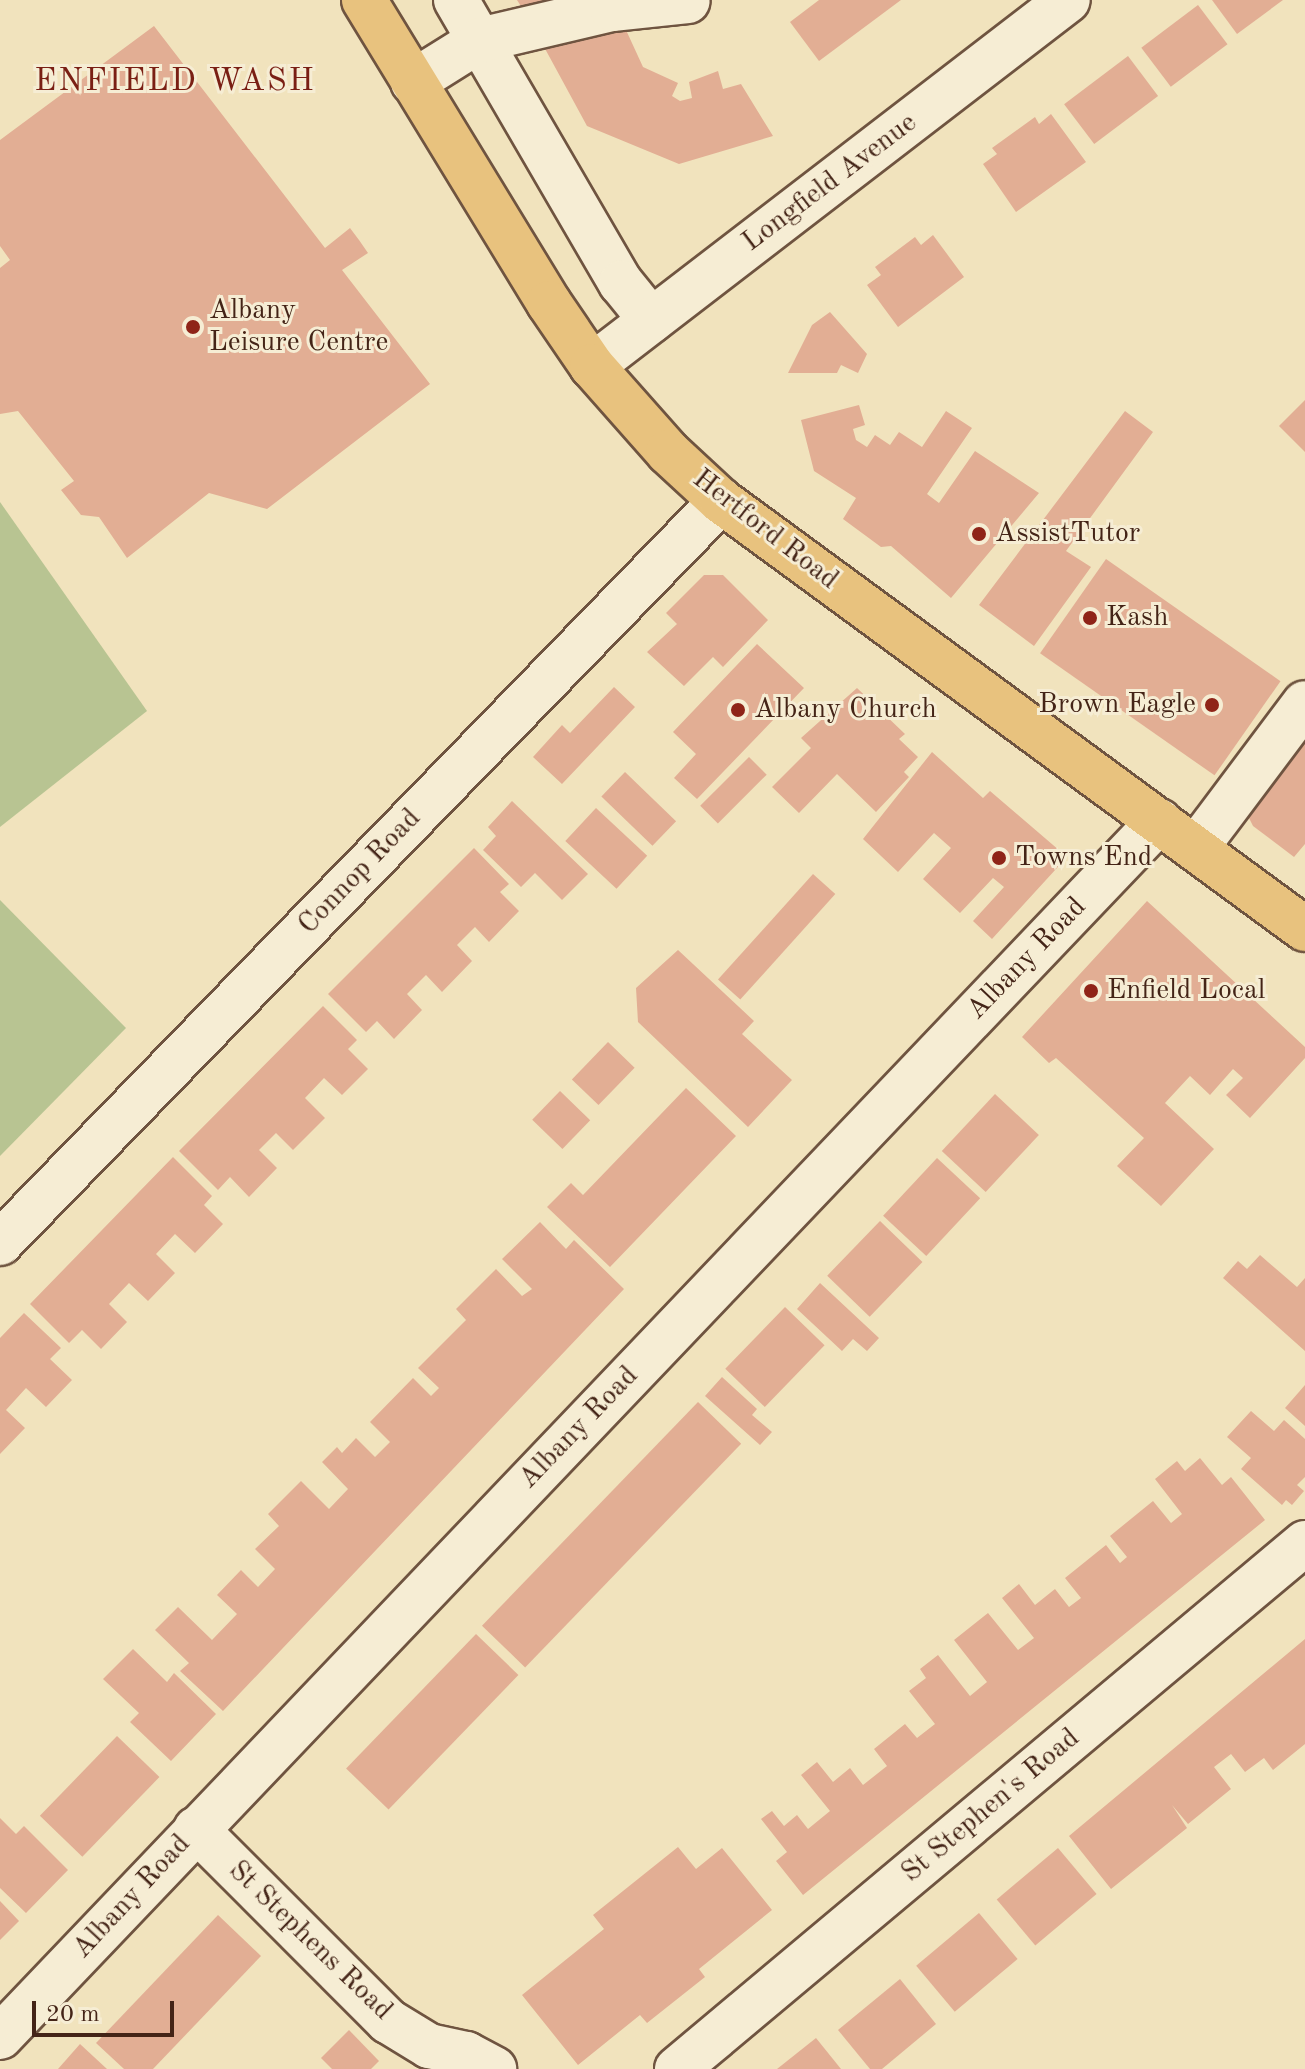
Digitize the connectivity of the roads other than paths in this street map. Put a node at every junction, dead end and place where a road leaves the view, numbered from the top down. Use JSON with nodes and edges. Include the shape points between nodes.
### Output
{"nodes":[{"id":1,"x":364,"y":0,"type":"edge"},
{"id":2,"x":456,"y":0,"type":"edge"},
{"id":3,"x":1068,"y":0,"type":"edge"},
{"id":4,"x":688,"y":1,"type":"edge"},
{"id":5,"x":480,"y":40,"type":"junction"},
{"id":6,"x":413,"y":82,"type":"junction"},
{"id":7,"x":651,"y":320,"type":"junction"},
{"id":8,"x":592,"y":366,"type":"junction"},
{"id":9,"x":721,"y":501,"type":"junction"},
{"id":10,"x":1305,"y":703,"type":"edge"},
{"id":11,"x":1159,"y":821,"type":"junction"},
{"id":12,"x":1196,"y":848,"type":"junction"},
{"id":13,"x":1305,"y":929,"type":"edge"},
{"id":14,"x":0,"y":1243,"type":"edge"},
{"id":15,"x":1305,"y":1543,"type":"edge"},
{"id":16,"x":196,"y":1829,"type":"junction"},
{"id":17,"x":0,"y":2037,"type":"edge"},
{"id":18,"x":494,"y":2069,"type":"edge"},
{"id":19,"x":677,"y":2069,"type":"edge"}],
"edges":[{"from":1,"to":6,"type":"main road","name":"Hertford Road"},
{"from":2,"to":5,"type":"street"},
{"from":3,"to":7,"type":"street","name":"Longfield Avenue"},
{"from":4,"to":5,"type":"street","via":[[612,9]]},
{"from":5,"to":6,"type":"street"},
{"from":5,"to":7,"type":"street","via":[[599,245]]},
{"from":6,"to":8,"type":"main road","name":"Hertford Road","via":[[511,245]]},
{"from":7,"to":8,"type":"street","name":"Longfield Avenue"},
{"from":8,"to":9,"type":"main road","name":"Hertford Road","via":[[668,452]]},
{"from":9,"to":11,"type":"main road","name":"Hertford Road"},
{"from":9,"to":14,"type":"street","name":"Connop Road"},
{"from":10,"to":12,"type":"street"},
{"from":11,"to":12,"type":"main road","name":"Hertford Road"},
{"from":11,"to":16,"type":"street","name":"Albany Road"},
{"from":12,"to":13,"type":"main road","name":"Hertford Road"},
{"from":15,"to":19,"type":"street","name":"St Stephen's Road"},
{"from":16,"to":17,"type":"street","name":"Albany Road"},
{"from":16,"to":18,"type":"street","name":"St Stephens Road","via":[[388,2021],[429,2046],[466,2054]]}]}
